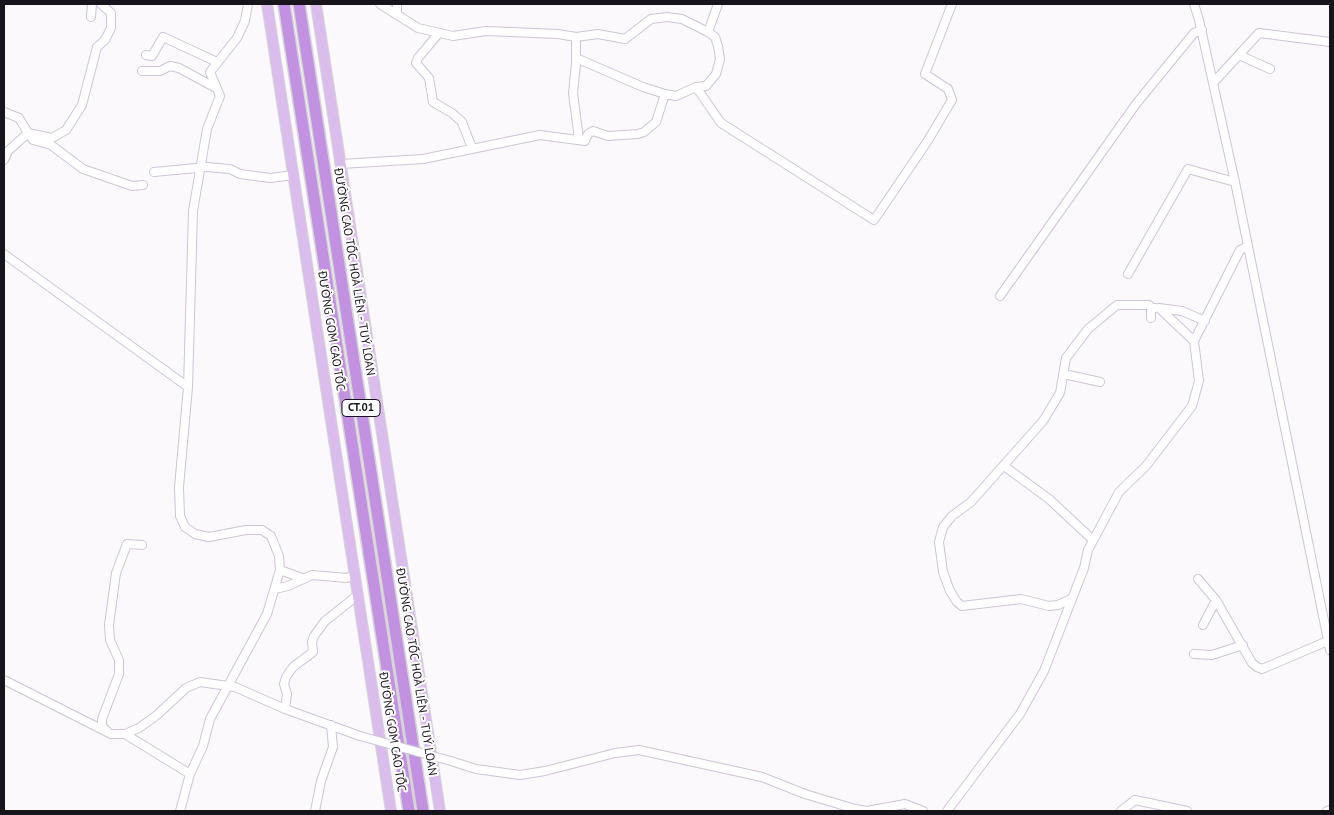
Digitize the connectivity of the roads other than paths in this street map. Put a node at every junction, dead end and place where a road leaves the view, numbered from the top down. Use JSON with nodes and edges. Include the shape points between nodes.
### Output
{"nodes":[{"id":1,"x":92,"y":4,"type":"edge"},
{"id":2,"x":100,"y":4,"type":"edge"},
{"id":3,"x":248,"y":4,"type":"edge"},
{"id":4,"x":267,"y":4,"type":"edge"},
{"id":5,"x":284,"y":4,"type":"edge"},
{"id":6,"x":299,"y":4,"type":"edge"},
{"id":7,"x":316,"y":4,"type":"edge"},
{"id":8,"x":380,"y":4,"type":"edge"},
{"id":9,"x":397,"y":4,"type":"edge"},
{"id":10,"x":718,"y":4,"type":"edge"},
{"id":11,"x":952,"y":4,"type":"edge"},
{"id":12,"x":1194,"y":4,"type":"edge"},
{"id":13,"x":397,"y":15,"type":"junction"},
{"id":14,"x":91,"y":17,"type":"dead end"},
{"id":15,"x":1202,"y":30,"type":"junction"},
{"id":16,"x":708,"y":32,"type":"junction"},
{"id":17,"x":439,"y":33,"type":"junction"},
{"id":18,"x":576,"y":36,"type":"junction"},
{"id":19,"x":1330,"y":42,"type":"edge"},
{"id":20,"x":1239,"y":55,"type":"junction"},
{"id":21,"x":152,"y":56,"type":"dead end"},
{"id":22,"x":576,"y":58,"type":"junction"},
{"id":23,"x":216,"y":62,"type":"junction"},
{"id":24,"x":1270,"y":68,"type":"dead end"},
{"id":25,"x":142,"y":70,"type":"dead end"},
{"id":26,"x":1212,"y":83,"type":"junction"},
{"id":27,"x":696,"y":87,"type":"junction"},
{"id":28,"x":218,"y":89,"type":"junction"},
{"id":29,"x":665,"y":94,"type":"junction"},
{"id":30,"x":4,"y":112,"type":"edge"},
{"id":31,"x":28,"y":133,"type":"junction"},
{"id":32,"x":579,"y":139,"type":"junction"},
{"id":33,"x":472,"y":148,"type":"junction"},
{"id":34,"x":4,"y":160,"type":"edge"},
{"id":35,"x":341,"y":164,"type":"junction"},
{"id":36,"x":200,"y":168,"type":"junction"},
{"id":37,"x":154,"y":172,"type":"dead end"},
{"id":38,"x":294,"y":175,"type":"junction"},
{"id":39,"x":1234,"y":182,"type":"junction"},
{"id":40,"x":142,"y":185,"type":"dead end"},
{"id":41,"x":1248,"y":246,"type":"junction"},
{"id":42,"x":4,"y":254,"type":"edge"},
{"id":43,"x":1128,"y":274,"type":"dead end"},
{"id":44,"x":1000,"y":296,"type":"dead end"},
{"id":45,"x":1155,"y":308,"type":"junction"},
{"id":46,"x":1151,"y":318,"type":"dead end"},
{"id":47,"x":1205,"y":321,"type":"junction"},
{"id":48,"x":1194,"y":340,"type":"junction"},
{"id":49,"x":1064,"y":374,"type":"junction"},
{"id":50,"x":1100,"y":382,"type":"dead end"},
{"id":51,"x":188,"y":388,"type":"junction"},
{"id":52,"x":1004,"y":466,"type":"junction"},
{"id":53,"x":1093,"y":540,"type":"junction"},
{"id":54,"x":142,"y":545,"type":"dead end"},
{"id":55,"x":280,"y":570,"type":"junction"},
{"id":56,"x":355,"y":574,"type":"junction"},
{"id":57,"x":302,"y":578,"type":"junction"},
{"id":58,"x":1198,"y":579,"type":"dead end"},
{"id":59,"x":275,"y":589,"type":"junction"},
{"id":60,"x":358,"y":595,"type":"junction"},
{"id":61,"x":1071,"y":599,"type":"junction"},
{"id":62,"x":1216,"y":600,"type":"junction"},
{"id":63,"x":1203,"y":624,"type":"dead end"},
{"id":64,"x":1329,"y":641,"type":"edge"},
{"id":65,"x":1243,"y":645,"type":"junction"},
{"id":66,"x":1330,"y":650,"type":"edge"},
{"id":67,"x":1194,"y":654,"type":"dead end"},
{"id":68,"x":4,"y":680,"type":"edge"},
{"id":69,"x":229,"y":686,"type":"junction"},
{"id":70,"x":285,"y":709,"type":"junction"},
{"id":71,"x":331,"y":725,"type":"junction"},
{"id":72,"x":111,"y":734,"type":"junction"},
{"id":73,"x":124,"y":734,"type":"junction"},
{"id":74,"x":190,"y":774,"type":"junction"},
{"id":75,"x":180,"y":811,"type":"edge"},
{"id":76,"x":315,"y":811,"type":"edge"},
{"id":77,"x":391,"y":811,"type":"edge"},
{"id":78,"x":409,"y":811,"type":"edge"},
{"id":79,"x":423,"y":811,"type":"edge"},
{"id":80,"x":440,"y":811,"type":"edge"},
{"id":81,"x":923,"y":811,"type":"edge"},
{"id":82,"x":947,"y":811,"type":"edge"},
{"id":83,"x":1121,"y":811,"type":"edge"},
{"id":84,"x":1187,"y":811,"type":"edge"}],
"edges":[{"from":1,"to":14,"type":"street"},
{"from":2,"to":31,"type":"street","via":[[111,13],[111,28],[97,48],[82,105],[66,130],[52,138]]},
{"from":3,"to":23,"type":"street","via":[[237,38]]},
{"from":4,"to":38,"type":"main road","name":"ĐƯỜNG GOM CAO TỐC"},
{"from":5,"to":78,"type":"highway","number":"CT.01"},
{"from":6,"to":79,"type":"highway","name":"ĐƯỜNG CAO TỐC HOÀ LIÊN - TUÝ LOAN","number":"CT.01"},
{"from":7,"to":35,"type":"main road"},
{"from":8,"to":13,"type":"street"},
{"from":9,"to":13,"type":"street"},
{"from":10,"to":16,"type":"street"},
{"from":11,"to":27,"type":"street","via":[[925,74],[948,89],[952,100],[874,220],[721,124]]},
{"from":12,"to":15,"type":"street"},
{"from":13,"to":17,"type":"street","via":[[416,27]]},
{"from":15,"to":26,"type":"street"},
{"from":15,"to":44,"type":"street","via":[[1194,34],[1136,104]]},
{"from":16,"to":18,"type":"street","via":[[682,19],[667,17],[651,19],[625,39],[598,34]]},
{"from":16,"to":27,"type":"street","via":[[718,46],[719,66],[711,82]]},
{"from":17,"to":18,"type":"street","via":[[453,36],[486,31]]},
{"from":17,"to":33,"type":"street","via":[[416,63],[429,78],[433,102],[462,122]]},
{"from":18,"to":22,"type":"street"},
{"from":19,"to":20,"type":"street","via":[[1259,33]]},
{"from":20,"to":24,"type":"street"},
{"from":20,"to":26,"type":"street"},
{"from":21,"to":23,"type":"street","via":[[163,37]]},
{"from":22,"to":29,"type":"street"},
{"from":22,"to":32,"type":"street","via":[[572,93]]},
{"from":23,"to":28,"type":"street","via":[[210,72]]},
{"from":25,"to":28,"type":"street","via":[[160,71],[170,66],[180,68]]},
{"from":26,"to":39,"type":"street"},
{"from":27,"to":29,"type":"street","via":[[676,96]]},
{"from":28,"to":36,"type":"street","via":[[220,96],[207,129]]},
{"from":29,"to":32,"type":"street","via":[[656,122],[644,132],[608,136],[593,131],[586,141]]},
{"from":30,"to":31,"type":"street","via":[[19,118]]},
{"from":31,"to":34,"type":"street","via":[[8,151]]},
{"from":31,"to":40,"type":"street","via":[[33,140],[51,144],[83,169],[132,186]]},
{"from":32,"to":33,"type":"street","via":[[540,135]]},
{"from":33,"to":35,"type":"street","via":[[423,159]]},
{"from":35,"to":80,"type":"main road"},
{"from":36,"to":37,"type":"street"},
{"from":36,"to":38,"type":"street","via":[[230,169],[240,174],[270,178]]},
{"from":36,"to":51,"type":"street","via":[[193,211]]},
{"from":38,"to":56,"type":"main road","name":"ĐƯỜNG GOM CAO TỐC"},
{"from":39,"to":41,"type":"street"},
{"from":39,"to":43,"type":"street","via":[[1188,169]]},
{"from":41,"to":47,"type":"street","via":[[1240,250]]},
{"from":41,"to":64,"type":"street"},
{"from":42,"to":51,"type":"street"},
{"from":45,"to":46,"type":"street"},
{"from":45,"to":47,"type":"street","via":[[1182,311]]},
{"from":45,"to":48,"type":"street"},
{"from":45,"to":49,"type":"street","via":[[1149,305],[1117,305],[1077,341],[1066,358]]},
{"from":47,"to":48,"type":"street"},
{"from":48,"to":53,"type":"street","via":[[1199,381],[1192,406],[1146,466],[1119,492]]},
{"from":49,"to":50,"type":"street"},
{"from":49,"to":52,"type":"street","via":[[1060,393],[1052,408]]},
{"from":51,"to":55,"type":"street","via":[[178,487],[181,522],[195,534],[209,537],[262,530],[271,536],[276,547]]},
{"from":52,"to":53,"type":"street","via":[[1049,499]]},
{"from":52,"to":61,"type":"street","via":[[972,502],[943,527],[940,553],[950,591],[957,602],[968,607],[1021,599],[1058,606]]},
{"from":53,"to":61,"type":"street"},
{"from":54,"to":72,"type":"street","via":[[127,544],[116,573],[109,625],[119,674],[102,726]]},
{"from":55,"to":57,"type":"street"},
{"from":55,"to":59,"type":"street"},
{"from":56,"to":57,"type":"street","via":[[347,578],[316,575]]},
{"from":56,"to":60,"type":"main road","name":"ĐƯỜNG GOM CAO TỐC"},
{"from":57,"to":59,"type":"street"},
{"from":58,"to":62,"type":"street"},
{"from":59,"to":69,"type":"street","via":[[267,614]]},
{"from":60,"to":70,"type":"street","via":[[325,621],[314,636],[313,652],[293,667],[284,684],[287,694]]},
{"from":60,"to":77,"type":"main road","name":"ĐƯỜNG GOM CAO TỐC"},
{"from":61,"to":82,"type":"street","via":[[1044,671],[1020,714]]},
{"from":62,"to":63,"type":"street"},
{"from":62,"to":65,"type":"street"},
{"from":64,"to":65,"type":"street","via":[[1262,668],[1252,663]]},
{"from":64,"to":66,"type":"street"},
{"from":65,"to":67,"type":"street","via":[[1212,655]]},
{"from":68,"to":72,"type":"street"},
{"from":69,"to":70,"type":"street"},
{"from":69,"to":73,"type":"street","via":[[200,682],[191,685],[157,715]]},
{"from":69,"to":74,"type":"street","via":[[214,709]]},
{"from":70,"to":71,"type":"street"},
{"from":71,"to":76,"type":"street","via":[[333,747]]},
{"from":71,"to":81,"type":"street","bridge":true,"via":[[476,769],[520,774],[545,771],[615,752],[639,750],[762,777],[855,809],[867,811],[905,804]]},
{"from":72,"to":73,"type":"street"},
{"from":73,"to":74,"type":"street"},
{"from":74,"to":75,"type":"street"},
{"from":83,"to":84,"type":"street","via":[[1135,800]]}]}
